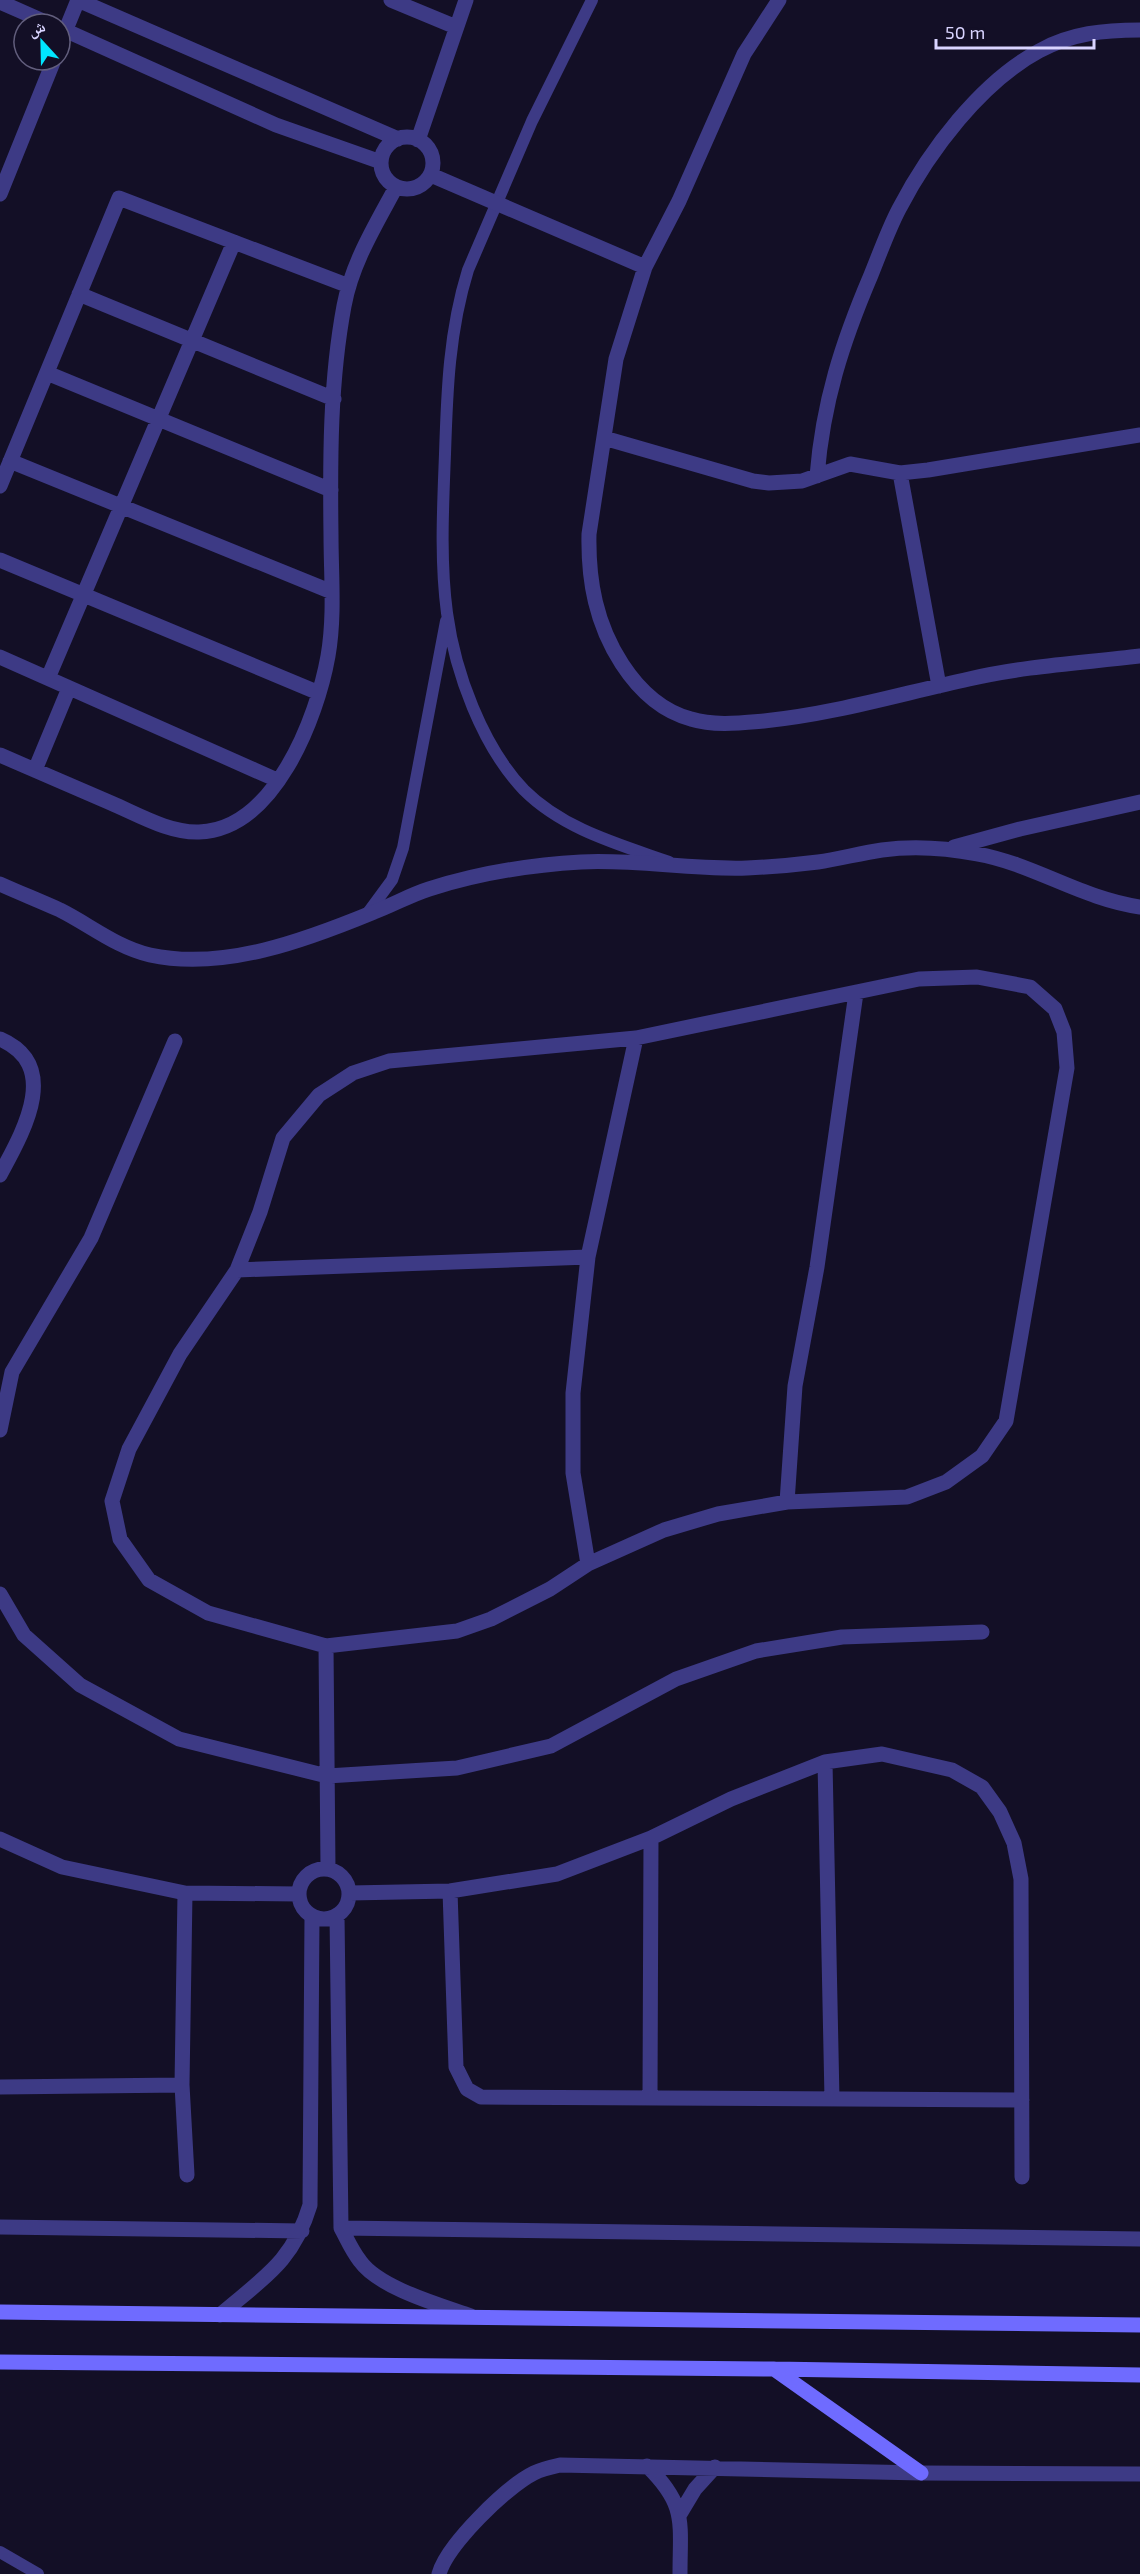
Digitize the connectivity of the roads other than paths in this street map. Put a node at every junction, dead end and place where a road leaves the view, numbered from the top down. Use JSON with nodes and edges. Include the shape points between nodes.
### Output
{"nodes":[{"id":1,"x":78,"y":0,"type":"edge"},
{"id":2,"x":391,"y":0,"type":"edge"},
{"id":3,"x":466,"y":0,"type":"edge"},
{"id":4,"x":592,"y":0,"type":"edge"},
{"id":5,"x":779,"y":0,"type":"edge"},
{"id":6,"x":0,"y":2,"type":"edge"},
{"id":7,"x":23,"y":12,"type":"edge"},
{"id":8,"x":456,"y":27,"type":"junction"},
{"id":9,"x":1140,"y":30,"type":"edge"},
{"id":10,"x":72,"y":38,"type":"edge"},
{"id":11,"x":49,"y":72,"type":"edge"},
{"id":12,"x":398,"y":139,"type":"junction"},
{"id":13,"x":418,"y":140,"type":"junction"},
{"id":14,"x":381,"y":162,"type":"junction"},
{"id":15,"x":431,"y":175,"type":"junction"},
{"id":16,"x":396,"y":187,"type":"junction"},
{"id":17,"x":0,"y":194,"type":"edge"},
{"id":18,"x":498,"y":204,"type":"junction"},
{"id":19,"x":234,"y":242,"type":"junction"},
{"id":20,"x":645,"y":267,"type":"junction"},
{"id":21,"x":350,"y":286,"type":"junction"},
{"id":22,"x":79,"y":294,"type":"junction"},
{"id":23,"x":192,"y":340,"type":"junction"},
{"id":24,"x":46,"y":373,"type":"junction"},
{"id":25,"x":334,"y":399,"type":"junction"},
{"id":26,"x":158,"y":419,"type":"junction"},
{"id":27,"x":1140,"y":435,"type":"edge"},
{"id":28,"x":604,"y":438,"type":"junction"},
{"id":29,"x":10,"y":461,"type":"junction"},
{"id":30,"x":900,"y":473,"type":"junction"},
{"id":31,"x":818,"y":476,"type":"junction"},
{"id":32,"x":0,"y":486,"type":"edge"},
{"id":33,"x":331,"y":490,"type":"junction"},
{"id":34,"x":122,"y":506,"type":"junction"},
{"id":35,"x":0,"y":560,"type":"edge"},
{"id":36,"x":332,"y":592,"type":"junction"},
{"id":37,"x":84,"y":595,"type":"junction"},
{"id":38,"x":447,"y":614,"type":"junction"},
{"id":39,"x":1140,"y":656,"type":"edge"},
{"id":40,"x":0,"y":657,"type":"edge"},
{"id":41,"x":48,"y":678,"type":"junction"},
{"id":42,"x":939,"y":686,"type":"junction"},
{"id":43,"x":69,"y":688,"type":"junction"},
{"id":44,"x":319,"y":693,"type":"junction"},
{"id":45,"x":0,"y":755,"type":"edge"},
{"id":46,"x":35,"y":770,"type":"junction"},
{"id":47,"x":277,"y":780,"type":"junction"},
{"id":48,"x":1140,"y":802,"type":"edge"},
{"id":49,"x":945,"y":850,"type":"junction"},
{"id":50,"x":676,"y":864,"type":"junction"},
{"id":51,"x":0,"y":884,"type":"edge"},
{"id":52,"x":1140,"y":907,"type":"edge"},
{"id":53,"x":366,"y":916,"type":"junction"},
{"id":54,"x":856,"y":993,"type":"junction"},
{"id":55,"x":636,"y":1038,"type":"junction"},
{"id":56,"x":0,"y":1039,"type":"edge"},
{"id":57,"x":175,"y":1041,"type":"dead end"},
{"id":58,"x":0,"y":1175,"type":"edge"},
{"id":59,"x":588,"y":1257,"type":"junction"},
{"id":60,"x":237,"y":1270,"type":"junction"},
{"id":61,"x":0,"y":1430,"type":"edge"},
{"id":62,"x":787,"y":1502,"type":"junction"},
{"id":63,"x":588,"y":1564,"type":"junction"},
{"id":64,"x":0,"y":1594,"type":"edge"},
{"id":65,"x":982,"y":1632,"type":"dead end"},
{"id":66,"x":326,"y":1646,"type":"junction"},
{"id":67,"x":825,"y":1762,"type":"junction"},
{"id":68,"x":327,"y":1776,"type":"junction"},
{"id":69,"x":651,"y":1838,"type":"junction"},
{"id":70,"x":0,"y":1839,"type":"edge"},
{"id":71,"x":328,"y":1868,"type":"junction"},
{"id":72,"x":450,"y":1892,"type":"junction"},
{"id":73,"x":186,"y":1893,"type":"junction"},
{"id":74,"x":350,"y":1893,"type":"junction"},
{"id":75,"x":298,"y":1894,"type":"junction"},
{"id":76,"x":312,"y":1916,"type":"junction"},
{"id":77,"x":337,"y":1916,"type":"junction"},
{"id":78,"x":182,"y":2085,"type":"junction"},
{"id":79,"x":0,"y":2087,"type":"edge"},
{"id":80,"x":650,"y":2098,"type":"junction"},
{"id":81,"x":832,"y":2099,"type":"junction"},
{"id":82,"x":1022,"y":2100,"type":"junction"},
{"id":83,"x":187,"y":2175,"type":"dead end"},
{"id":84,"x":1022,"y":2177,"type":"dead end"},
{"id":85,"x":0,"y":2227,"type":"edge"},
{"id":86,"x":341,"y":2228,"type":"junction"},
{"id":87,"x":302,"y":2230,"type":"junction"},
{"id":88,"x":1140,"y":2239,"type":"edge"},
{"id":89,"x":0,"y":2312,"type":"edge"},
{"id":90,"x":220,"y":2315,"type":"junction"},
{"id":91,"x":476,"y":2318,"type":"junction"},
{"id":92,"x":1140,"y":2325,"type":"edge"},
{"id":93,"x":0,"y":2362,"type":"edge"},
{"id":94,"x":774,"y":2369,"type":"junction"},
{"id":95,"x":1140,"y":2375,"type":"edge"},
{"id":96,"x":647,"y":2466,"type":"junction"},
{"id":97,"x":714,"y":2467,"type":"junction"},
{"id":98,"x":921,"y":2473,"type":"junction"},
{"id":99,"x":1140,"y":2474,"type":"edge"},
{"id":100,"x":680,"y":2514,"type":"junction"},
{"id":101,"x":0,"y":2552,"type":"edge"},
{"id":102,"x":38,"y":2574,"type":"edge"},
{"id":103,"x":439,"y":2574,"type":"edge"},
{"id":104,"x":680,"y":2574,"type":"edge"}],
"edges":[{"from":1,"to":12,"type":"street"},
{"from":2,"to":8,"type":"street"},
{"from":3,"to":8,"type":"street"},
{"from":4,"to":18,"type":"lane","via":[[532,121]]},
{"from":5,"to":20,"type":"street","via":[[744,54],[679,201]]},
{"from":6,"to":7,"type":"street"},
{"from":8,"to":13,"type":"street"},
{"from":9,"to":31,"type":"street","via":[[1094,32],[1040,50],[993,85],[933,153],[899,208],[842,346],[824,414]]},
{"from":10,"to":14,"type":"street","via":[[276,125]]},
{"from":11,"to":17,"type":"street"},
{"from":12,"to":13,"type":"street"},
{"from":12,"to":14,"type":"street","via":[[383,152]]},
{"from":13,"to":15,"type":"street","via":[[432,154]]},
{"from":14,"to":16,"type":"street","via":[[387,181]]},
{"from":15,"to":16,"type":"street","via":[[416,188]]},
{"from":15,"to":18,"type":"street"},
{"from":16,"to":21,"type":"street","via":[[356,261]]},
{"from":18,"to":20,"type":"street"},
{"from":18,"to":38,"type":"lane","via":[[468,270],[448,365],[443,535]]},
{"from":19,"to":21,"type":"street"},
{"from":19,"to":22,"type":"street","via":[[119,198]]},
{"from":19,"to":23,"type":"street"},
{"from":20,"to":28,"type":"street","via":[[616,359]]},
{"from":21,"to":25,"type":"street","via":[[344,305]]},
{"from":22,"to":23,"type":"street"},
{"from":22,"to":24,"type":"street"},
{"from":23,"to":25,"type":"street"},
{"from":23,"to":26,"type":"street"},
{"from":24,"to":26,"type":"street"},
{"from":24,"to":29,"type":"street"},
{"from":25,"to":33,"type":"street"},
{"from":26,"to":33,"type":"street"},
{"from":26,"to":34,"type":"street"},
{"from":27,"to":30,"type":"street"},
{"from":28,"to":31,"type":"street","via":[[753,481],[786,483]]},
{"from":28,"to":42,"type":"street","via":[[589,534],[590,583],[598,615],[615,653],[639,687],[663,707],[705,723],[743,723],[850,708]]},
{"from":29,"to":32,"type":"street"},
{"from":29,"to":34,"type":"street"},
{"from":30,"to":31,"type":"street","via":[[850,464]]},
{"from":30,"to":42,"type":"street"},
{"from":33,"to":36,"type":"street"},
{"from":34,"to":36,"type":"street"},
{"from":34,"to":37,"type":"street"},
{"from":35,"to":37,"type":"street"},
{"from":36,"to":44,"type":"street","via":[[328,655]]},
{"from":37,"to":41,"type":"street"},
{"from":37,"to":44,"type":"street"},
{"from":38,"to":50,"type":"lane","via":[[477,718],[524,789],[584,831]]},
{"from":38,"to":53,"type":"lane","via":[[404,848],[392,880]]},
{"from":39,"to":42,"type":"street","via":[[1017,669]]},
{"from":40,"to":41,"type":"street"},
{"from":41,"to":43,"type":"street"},
{"from":43,"to":46,"type":"street"},
{"from":43,"to":47,"type":"street"},
{"from":44,"to":47,"type":"street","via":[[305,730]]},
{"from":45,"to":46,"type":"street"},
{"from":46,"to":47,"type":"street","via":[[185,831],[216,830],[243,818],[265,798]]},
{"from":48,"to":49,"type":"street"},
{"from":49,"to":50,"type":"street","via":[[882,850],[814,863],[743,868]]},
{"from":49,"to":52,"type":"street","via":[[1004,860],[1082,892]]},
{"from":50,"to":53,"type":"street","via":[[593,862],[499,871],[425,890]]},
{"from":51,"to":53,"type":"street","via":[[61,911],[125,947],[171,958],[237,955]]},
{"from":54,"to":55,"type":"street"},
{"from":54,"to":62,"type":"street","via":[[817,1267],[795,1386]]},
{"from":54,"to":62,"type":"street","via":[[920,979],[977,977],[1030,987],[1055,1009],[1064,1032],[1067,1068],[1006,1421],[982,1456],[946,1482],[907,1497]]},
{"from":55,"to":59,"type":"street"},
{"from":55,"to":60,"type":"street","via":[[389,1060],[353,1073],[319,1095],[284,1138]]},
{"from":56,"to":58,"type":"street","via":[[15,1046],[28,1060],[35,1095]]},
{"from":57,"to":61,"type":"street","via":[[91,1238],[12,1372]]},
{"from":59,"to":60,"type":"street"},
{"from":59,"to":63,"type":"street","via":[[573,1393],[573,1473]]},
{"from":60,"to":66,"type":"street","via":[[180,1354],[129,1449],[112,1501],[120,1539],[149,1581],[208,1613]]},
{"from":62,"to":63,"type":"street","via":[[718,1514],[664,1530]]},
{"from":63,"to":66,"type":"street","via":[[550,1589],[491,1619],[457,1631]]},
{"from":64,"to":68,"type":"street","via":[[24,1635],[80,1685],[179,1739]]},
{"from":65,"to":68,"type":"street","via":[[842,1637],[756,1651],[676,1679],[551,1746],[457,1768]]},
{"from":66,"to":68,"type":"street"},
{"from":67,"to":69,"type":"street","via":[[731,1799]]},
{"from":67,"to":81,"type":"street"},
{"from":67,"to":82,"type":"street","via":[[882,1754],[952,1770],[982,1788],[1000,1812],[1014,1843],[1021,1879]]},
{"from":68,"to":71,"type":"street"},
{"from":69,"to":72,"type":"street","via":[[557,1874]]},
{"from":69,"to":80,"type":"street"},
{"from":70,"to":73,"type":"street","via":[[63,1867]]},
{"from":71,"to":74,"type":"street","via":[[343,1877]]},
{"from":71,"to":75,"type":"street","via":[[304,1878]]},
{"from":72,"to":74,"type":"street"},
{"from":72,"to":80,"type":"street","via":[[456,2067],[467,2089],[481,2097]]},
{"from":73,"to":75,"type":"street"},
{"from":73,"to":78,"type":"street"},
{"from":74,"to":77,"type":"street"},
{"from":75,"to":76,"type":"street","via":[[300,1903]]},
{"from":76,"to":77,"type":"street"},
{"from":76,"to":87,"type":"street","via":[[310,2205]]},
{"from":77,"to":86,"type":"street"},
{"from":78,"to":79,"type":"street"},
{"from":78,"to":83,"type":"street"},
{"from":80,"to":81,"type":"street"},
{"from":81,"to":82,"type":"street"},
{"from":82,"to":84,"type":"street"},
{"from":85,"to":87,"type":"street"},
{"from":86,"to":88,"type":"street"},
{"from":86,"to":91,"type":"street","via":[[361,2262],[386,2282]]},
{"from":87,"to":90,"type":"street","via":[[282,2263]]},
{"from":89,"to":90,"type":"street"},
{"from":90,"to":91,"type":"street"},
{"from":91,"to":92,"type":"street"},
{"from":93,"to":94,"type":"street"},
{"from":94,"to":95,"type":"street"},
{"from":94,"to":98,"type":"street"},
{"from":96,"to":97,"type":"street"},
{"from":96,"to":100,"type":"street","via":[[667,2488]]},
{"from":96,"to":103,"type":"street","via":[[560,2465],[535,2472],[512,2488],[456,2542]]},
{"from":97,"to":98,"type":"street"},
{"from":97,"to":100,"type":"street"},
{"from":98,"to":99,"type":"street"},
{"from":100,"to":104,"type":"street"},
{"from":101,"to":102,"type":"lane"}]}
